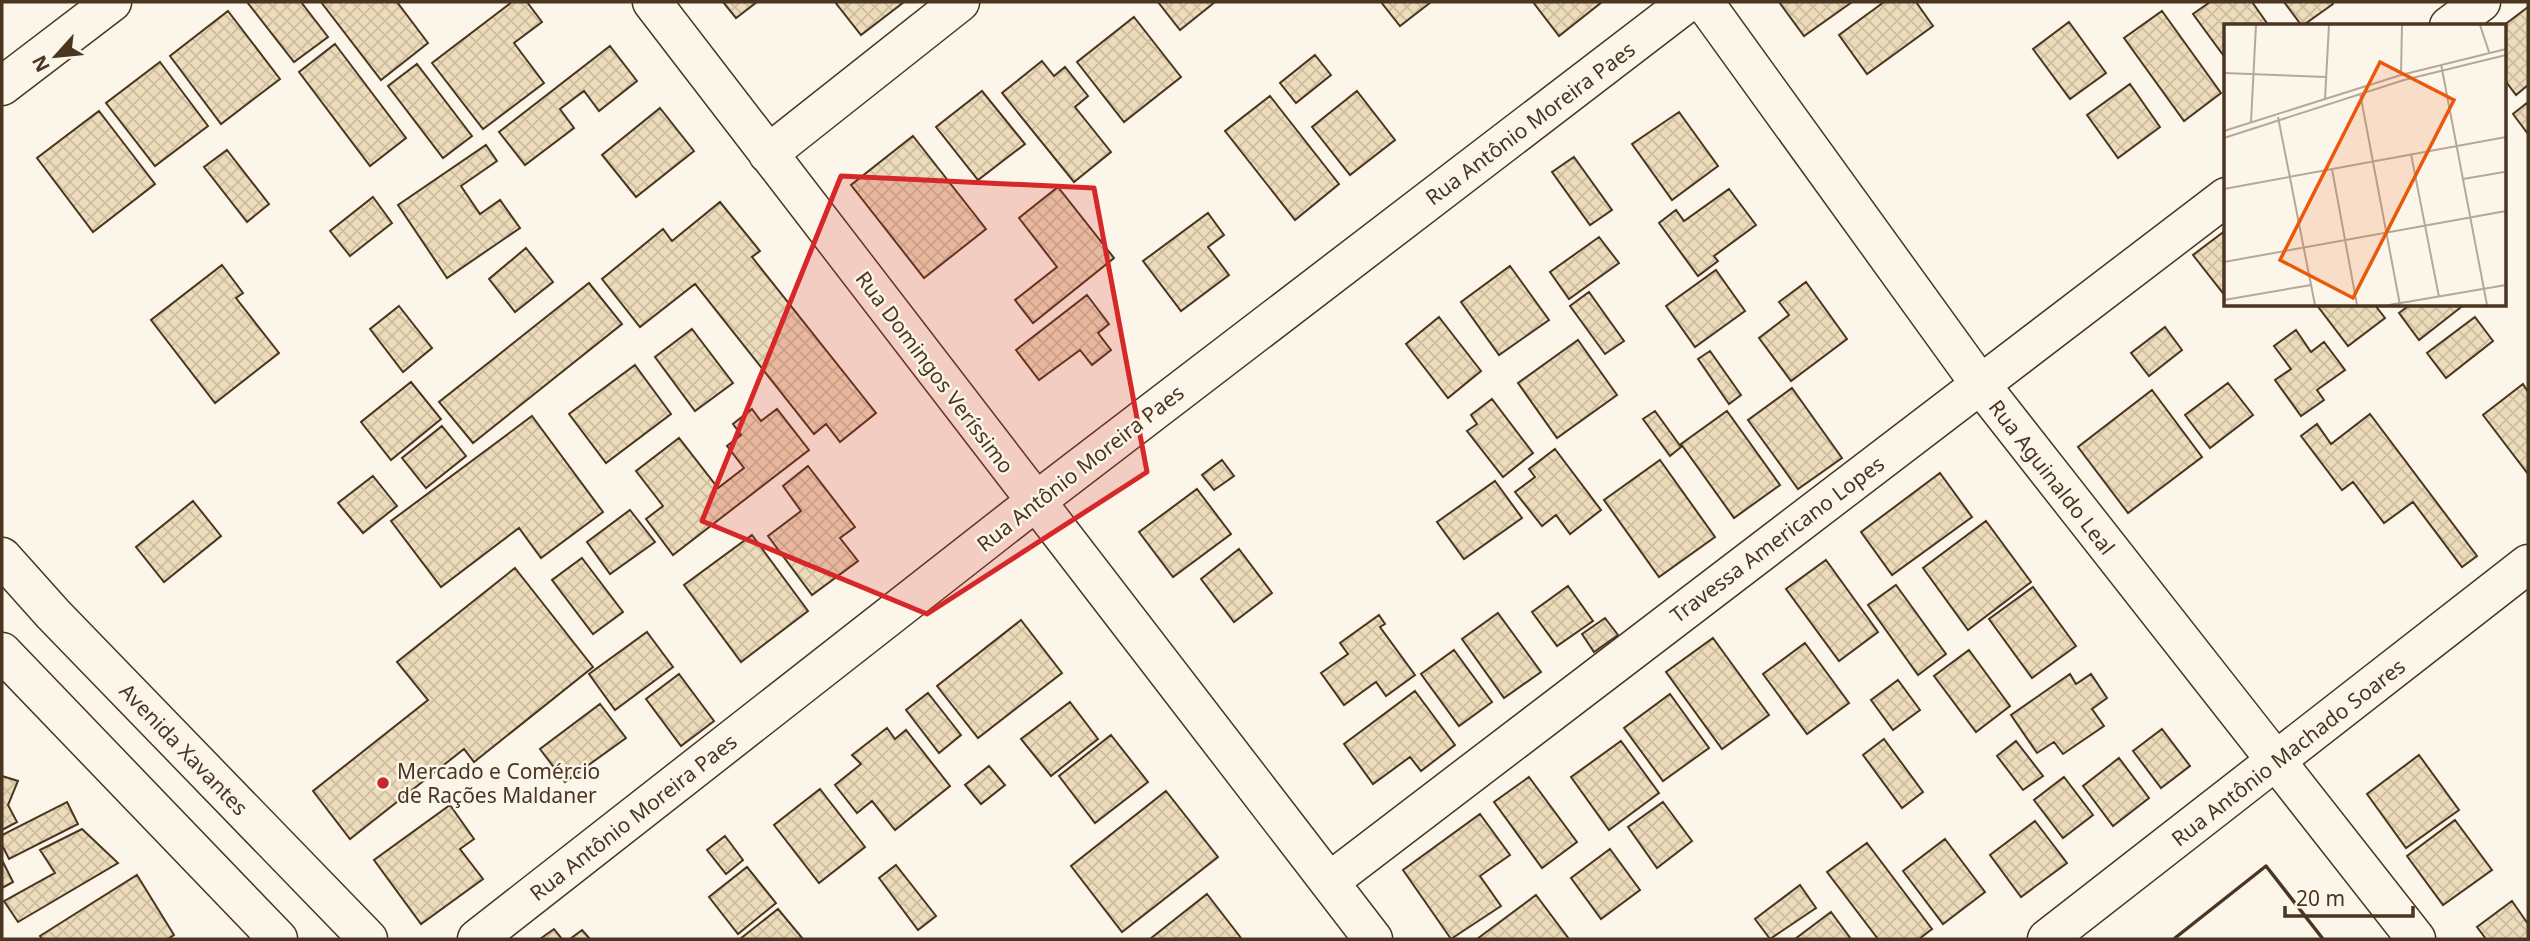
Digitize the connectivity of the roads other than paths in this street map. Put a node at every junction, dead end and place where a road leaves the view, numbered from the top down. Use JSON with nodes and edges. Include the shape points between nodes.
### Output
{"nodes":[{"id":1,"x":112,"y":2,"type":"edge"},
{"id":2,"x":652,"y":2,"type":"edge"},
{"id":3,"x":960,"y":2,"type":"edge"},
{"id":4,"x":1688,"y":2,"type":"edge"},
{"id":5,"x":1704,"y":2,"type":"edge"},
{"id":6,"x":2481,"y":2,"type":"edge"},
{"id":7,"x":2452,"y":24,"type":"edge"},
{"id":8,"x":2,"y":86,"type":"edge"},
{"id":9,"x":768,"y":154,"type":"junction"},
{"id":10,"x":2224,"y":198,"type":"edge"},
{"id":11,"x":1980,"y":384,"type":"junction"},
{"id":12,"x":1035,"y":502,"type":"junction"},
{"id":13,"x":2,"y":557,"type":"edge"},
{"id":14,"x":2528,"y":564,"type":"edge"},
{"id":15,"x":7,"y":664,"type":"edge"},
{"id":16,"x":2276,"y":763,"type":"junction"},
{"id":17,"x":1329,"y":883,"type":"junction"},
{"id":18,"x":278,"y":939,"type":"edge"},
{"id":19,"x":368,"y":939,"type":"edge"},
{"id":20,"x":477,"y":939,"type":"edge"},
{"id":21,"x":1373,"y":939,"type":"edge"},
{"id":22,"x":2047,"y":939,"type":"edge"},
{"id":23,"x":2416,"y":939,"type":"edge"}],
"edges":[{"from":1,"to":8,"type":"street"},
{"from":2,"to":9,"type":"street","name":"Rua Domingos Veríssimo"},
{"from":3,"to":9,"type":"street"},
{"from":4,"to":12,"type":"street","name":"Rua Antônio Moreira Paes"},
{"from":5,"to":11,"type":"street","name":"Rua Aguinaldo Leal"},
{"from":6,"to":7,"type":"street"},
{"from":9,"to":12,"type":"street","name":"Rua Domingos Veríssimo"},
{"from":10,"to":11,"type":"street","name":"Travessa Americano Lopes"},
{"from":11,"to":16,"type":"street","name":"Rua Aguinaldo Leal"},
{"from":11,"to":17,"type":"street","name":"Travessa Americano Lopes"},
{"from":12,"to":17,"type":"street","name":"Rua Domingos Veríssimo"},
{"from":12,"to":20,"type":"street","name":"Rua Antônio Moreira Paes"},
{"from":13,"to":19,"type":"street","name":"Avenida Xavantes"},
{"from":14,"to":16,"type":"street","name":"Rua Antônio Machado Soares"},
{"from":15,"to":18,"type":"street"},
{"from":16,"to":22,"type":"street","name":"Rua Antônio Machado Soares"},
{"from":16,"to":23,"type":"street","name":"Rua Aguinaldo Leal"},
{"from":17,"to":21,"type":"street","name":"Rua Domingos Veríssimo"}]}
